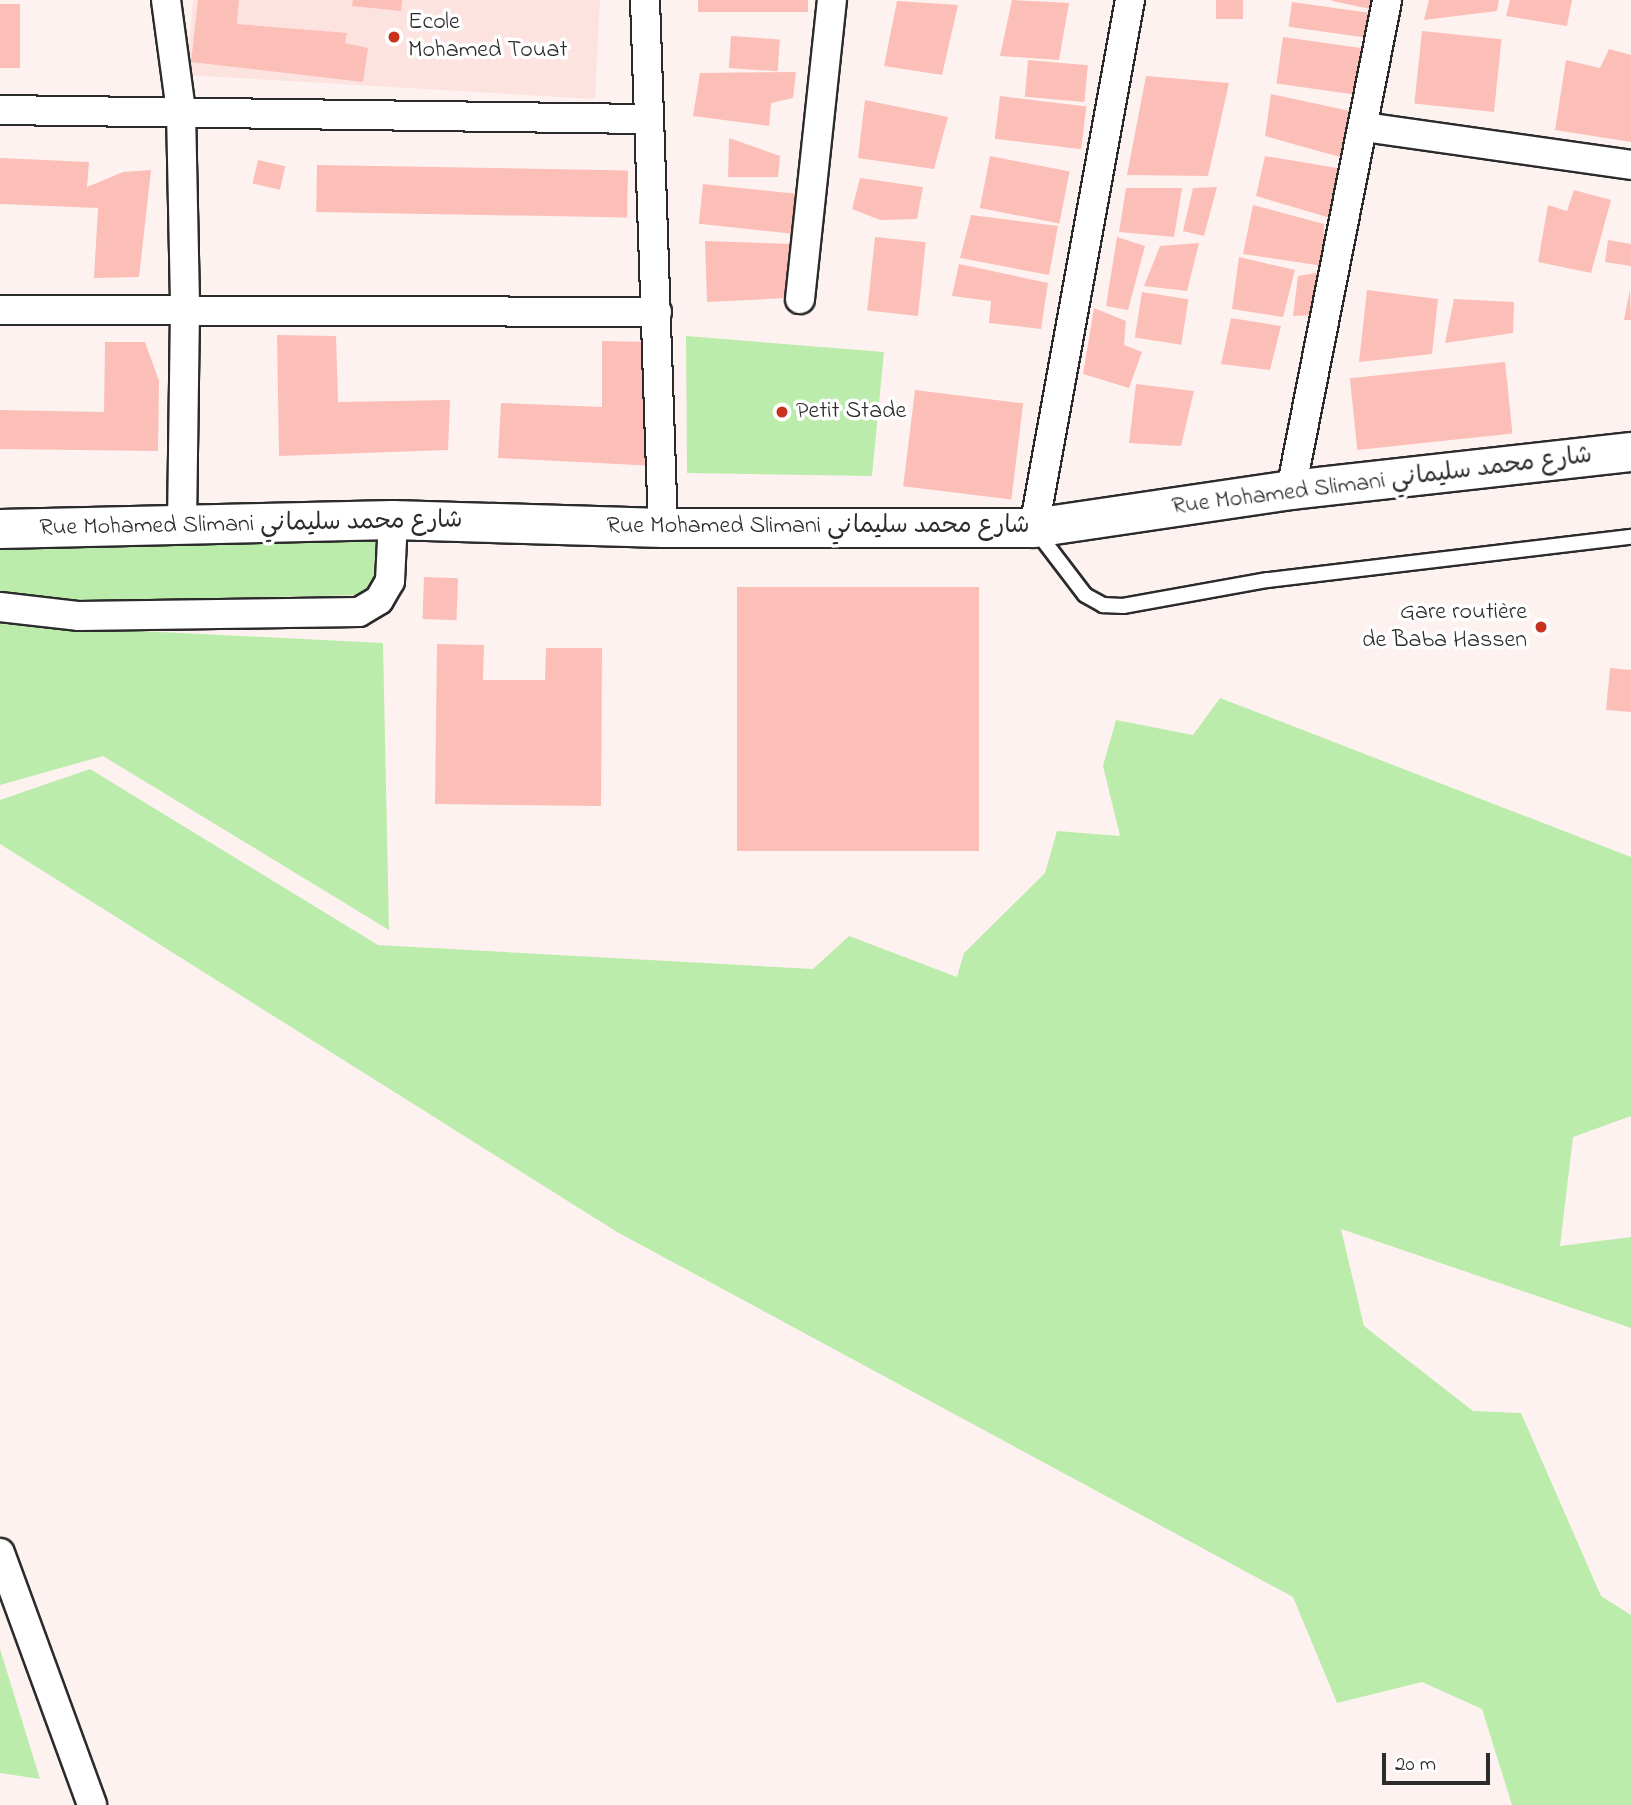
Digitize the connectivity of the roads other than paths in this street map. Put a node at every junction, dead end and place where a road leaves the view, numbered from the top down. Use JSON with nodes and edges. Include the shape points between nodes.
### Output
{"nodes":[{"id":1,"x":166,"y":0,"type":"edge"},
{"id":2,"x":645,"y":0,"type":"edge"},
{"id":3,"x":832,"y":0,"type":"edge"},
{"id":4,"x":1130,"y":0,"type":"edge"},
{"id":5,"x":1387,"y":0,"type":"edge"},
{"id":6,"x":0,"y":110,"type":"edge"},
{"id":7,"x":181,"y":111,"type":"junction"},
{"id":8,"x":648,"y":119,"type":"junction"},
{"id":9,"x":1365,"y":127,"type":"junction"},
{"id":10,"x":1631,"y":165,"type":"edge"},
{"id":11,"x":800,"y":299,"type":"dead end"},
{"id":12,"x":0,"y":310,"type":"edge"},
{"id":13,"x":185,"y":310,"type":"junction"},
{"id":14,"x":657,"y":312,"type":"junction"},
{"id":15,"x":1631,"y":452,"type":"edge"},
{"id":16,"x":1291,"y":491,"type":"junction"},
{"id":17,"x":393,"y":520,"type":"junction"},
{"id":18,"x":182,"y":525,"type":"junction"},
{"id":19,"x":663,"y":528,"type":"junction"},
{"id":20,"x":1034,"y":528,"type":"junction"},
{"id":21,"x":0,"y":529,"type":"edge"},
{"id":22,"x":1631,"y":537,"type":"edge"},
{"id":23,"x":0,"y":607,"type":"edge"},
{"id":24,"x":0,"y":1553,"type":"edge"},
{"id":25,"x":92,"y":1805,"type":"edge"}],
"edges":[{"from":1,"to":7,"type":"street"},
{"from":2,"to":8,"type":"street"},
{"from":3,"to":11,"type":"street"},
{"from":4,"to":20,"type":"street"},
{"from":5,"to":9,"type":"street"},
{"from":6,"to":7,"type":"street"},
{"from":7,"to":8,"type":"street"},
{"from":7,"to":13,"type":"street"},
{"from":8,"to":14,"type":"street"},
{"from":9,"to":10,"type":"street"},
{"from":9,"to":16,"type":"street"},
{"from":12,"to":13,"type":"street"},
{"from":13,"to":14,"type":"street"},
{"from":13,"to":18,"type":"street"},
{"from":14,"to":19,"type":"street"},
{"from":15,"to":16,"type":"street","name":"Rue Mohamed Slimani شارع محمد سليماني"},
{"from":16,"to":20,"type":"street","name":"Rue Mohamed Slimani شارع محمد سليماني"},
{"from":17,"to":18,"type":"street","name":"Rue Mohamed Slimani شارع محمد سليماني"},
{"from":17,"to":19,"type":"street","name":"Rue Mohamed Slimani شارع محمد سليماني"},
{"from":17,"to":23,"type":"street","via":[[390,581],[379,600],[359,612],[79,616]]},
{"from":18,"to":21,"type":"street","name":"Rue Mohamed Slimani شارع محمد سليماني"},
{"from":19,"to":20,"type":"street","name":"Rue Mohamed Slimani شارع محمد سليماني"},
{"from":20,"to":22,"type":"lane","via":[[1085,595],[1103,605],[1123,606],[1268,580]]},
{"from":24,"to":25,"type":"street"}]}
